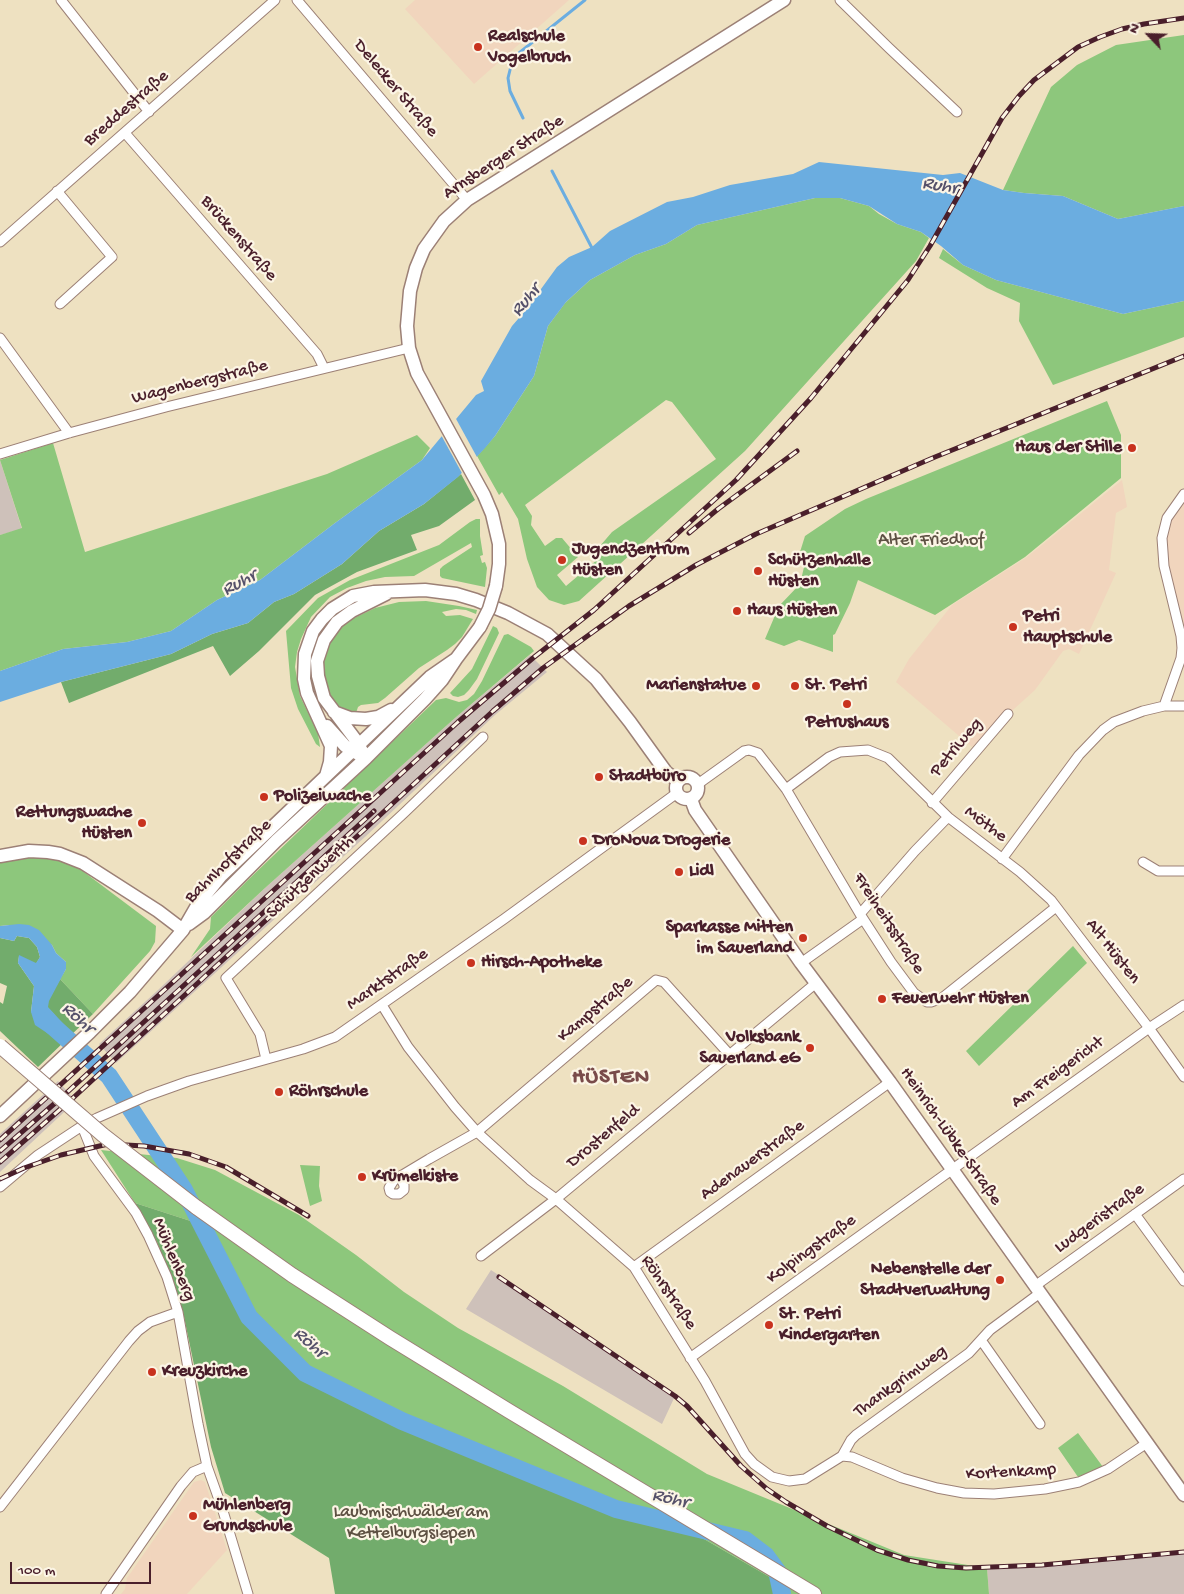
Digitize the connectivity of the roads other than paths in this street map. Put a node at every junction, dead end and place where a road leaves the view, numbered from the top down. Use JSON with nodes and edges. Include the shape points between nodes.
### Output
{"nodes":[{"id":1,"x":61,"y":0,"type":"edge"},
{"id":2,"x":275,"y":0,"type":"edge"},
{"id":3,"x":297,"y":0,"type":"edge"},
{"id":4,"x":784,"y":0,"type":"edge"},
{"id":5,"x":840,"y":0,"type":"edge"},
{"id":6,"x":149,"y":112,"type":"junction"},
{"id":7,"x":957,"y":112,"type":"dead end"},
{"id":8,"x":125,"y":133,"type":"junction"},
{"id":9,"x":57,"y":191,"type":"junction"},
{"id":10,"x":467,"y":200,"type":"junction"},
{"id":11,"x":0,"y":242,"type":"edge"},
{"id":12,"x":60,"y":304,"type":"dead end"},
{"id":13,"x":0,"y":338,"type":"edge"},
{"id":14,"x":409,"y":348,"type":"junction"},
{"id":15,"x":324,"y":368,"type":"junction"},
{"id":16,"x":69,"y":433,"type":"junction"},
{"id":17,"x":0,"y":454,"type":"edge"},
{"id":18,"x":1184,"y":494,"type":"edge"},
{"id":19,"x":391,"y":592,"type":"junction"},
{"id":20,"x":456,"y":659,"type":"junction"},
{"id":21,"x":400,"y":706,"type":"junction"},
{"id":22,"x":1164,"y":706,"type":"junction"},
{"id":23,"x":1184,"y":706,"type":"edge"},
{"id":24,"x":334,"y":712,"type":"junction"},
{"id":25,"x":1008,"y":714,"type":"dead end"},
{"id":26,"x":319,"y":717,"type":"junction"},
{"id":27,"x":483,"y":737,"type":"dead end"},
{"id":28,"x":356,"y":749,"type":"junction"},
{"id":29,"x":366,"y":758,"type":"junction"},
{"id":30,"x":325,"y":778,"type":"junction"},
{"id":31,"x":698,"y":784,"type":"junction"},
{"id":32,"x":678,"y":787,"type":"junction"},
{"id":33,"x":786,"y":788,"type":"junction"},
{"id":34,"x":691,"y":798,"type":"junction"},
{"id":35,"x":932,"y":803,"type":"junction"},
{"id":36,"x":948,"y":817,"type":"junction"},
{"id":37,"x":0,"y":856,"type":"edge"},
{"id":38,"x":1002,"y":858,"type":"junction"},
{"id":39,"x":1143,"y":862,"type":"dead end"},
{"id":40,"x":1184,"y":871,"type":"edge"},
{"id":41,"x":1056,"y":906,"type":"junction"},
{"id":42,"x":861,"y":916,"type":"junction"},
{"id":43,"x":183,"y":930,"type":"junction"},
{"id":44,"x":801,"y":963,"type":"junction"},
{"id":45,"x":816,"y":983,"type":"junction"},
{"id":46,"x":382,"y":1005,"type":"junction"},
{"id":47,"x":1184,"y":1005,"type":"edge"},
{"id":48,"x":1149,"y":1028,"type":"junction"},
{"id":49,"x":0,"y":1046,"type":"edge"},
{"id":50,"x":729,"y":1054,"type":"junction"},
{"id":51,"x":266,"y":1059,"type":"junction"},
{"id":52,"x":1184,"y":1077,"type":"edge"},
{"id":53,"x":890,"y":1082,"type":"junction"},
{"id":54,"x":0,"y":1116,"type":"edge"},
{"id":55,"x":82,"y":1126,"type":"junction"},
{"id":56,"x":477,"y":1132,"type":"junction"},
{"id":57,"x":952,"y":1170,"type":"junction"},
{"id":58,"x":400,"y":1176,"type":"dead end"},
{"id":59,"x":1184,"y":1179,"type":"edge"},
{"id":60,"x":0,"y":1186,"type":"edge"},
{"id":61,"x":556,"y":1198,"type":"junction"},
{"id":62,"x":1135,"y":1214,"type":"junction"},
{"id":63,"x":481,"y":1256,"type":"dead end"},
{"id":64,"x":634,"y":1267,"type":"junction"},
{"id":65,"x":1184,"y":1281,"type":"edge"},
{"id":66,"x":1037,"y":1290,"type":"junction"},
{"id":67,"x":178,"y":1312,"type":"junction"},
{"id":68,"x":981,"y":1340,"type":"junction"},
{"id":69,"x":690,"y":1358,"type":"junction"},
{"id":70,"x":1040,"y":1424,"type":"dead end"},
{"id":71,"x":1147,"y":1443,"type":"junction"},
{"id":72,"x":842,"y":1456,"type":"junction"},
{"id":73,"x":207,"y":1466,"type":"junction"},
{"id":74,"x":776,"y":1479,"type":"joint"},
{"id":75,"x":1184,"y":1495,"type":"edge"},
{"id":76,"x":0,"y":1507,"type":"edge"},
{"id":77,"x":106,"y":1594,"type":"edge"},
{"id":78,"x":248,"y":1594,"type":"edge"},
{"id":79,"x":814,"y":1594,"type":"edge"}],
"edges":[{"from":1,"to":6,"type":"street"},
{"from":2,"to":6,"type":"street","name":"Breddestraße"},
{"from":3,"to":10,"type":"street","name":"Delecker Straße"},
{"from":4,"to":10,"type":"street","name":"Arnsberger Straße"},
{"from":5,"to":7,"type":"street"},
{"from":6,"to":8,"type":"street","name":"Breddestraße"},
{"from":8,"to":9,"type":"street","name":"Breddestraße"},
{"from":8,"to":15,"type":"street","name":"Brückenstraße","via":[[317,354]]},
{"from":9,"to":11,"type":"street","name":"Breddestraße"},
{"from":9,"to":12,"type":"street","via":[[112,257]]},
{"from":10,"to":14,"type":"street","name":"Arnsberger Straße","via":[[437,229],[420,258],[410,291]]},
{"from":13,"to":16,"type":"street"},
{"from":14,"to":15,"type":"street","name":"Wagenbergstraße"},
{"from":14,"to":20,"type":"street","name":"Arnsberger Straße","bridge":true,"via":[[417,373],[484,495],[498,544],[496,586],[489,609]]},
{"from":15,"to":16,"type":"street","name":"Wagenbergstraße"},
{"from":16,"to":17,"type":"street","name":"Wagenbergstraße"},
{"from":18,"to":22,"type":"street","via":[[1169,513],[1162,538],[1164,566],[1182,636],[1180,658]]},
{"from":19,"to":24,"type":"street","via":[[343,617],[321,645],[318,676],[324,698]]},
{"from":19,"to":26,"type":"street","via":[[364,594],[345,600],[327,613],[313,631],[305,654],[304,673],[307,693]]},
{"from":19,"to":32,"type":"street","via":[[425,590],[456,594],[508,613],[547,634],[596,679]]},
{"from":20,"to":21,"type":"street","name":"Arnsberger Straße","via":[[439,670]]},
{"from":20,"to":29,"type":"street","name":"Arnsberger Straße","via":[[437,687]]},
{"from":21,"to":24,"type":"street","name":"Arnsberger Straße","via":[[366,719]]},
{"from":21,"to":28,"type":"street","name":"Arnsberger Straße"},
{"from":22,"to":23,"type":"street","name":"Möthe"},
{"from":22,"to":38,"type":"street","name":"Möthe","via":[[1120,720],[1098,734]]},
{"from":24,"to":28,"type":"street"},
{"from":25,"to":35,"type":"street","name":"Petriweg"},
{"from":26,"to":28,"type":"street","via":[[345,746]]},
{"from":26,"to":30,"type":"street","via":[[331,746]]},
{"from":27,"to":51,"type":"street","name":"Schützenwerth","via":[[226,978],[260,1034]]},
{"from":28,"to":29,"type":"street"},
{"from":28,"to":30,"type":"street","name":"Bahnhofstraße"},
{"from":29,"to":43,"type":"street","name":"Bahnhofstraße"},
{"from":30,"to":43,"type":"street","name":"Bahnhofstraße","via":[[220,876]]},
{"from":31,"to":32,"type":"street","via":[[687,776]]},
{"from":31,"to":33,"type":"street","name":"Freiheitsstraße","via":[[744,752],[754,750]]},
{"from":31,"to":34,"type":"street","via":[[698,791]]},
{"from":32,"to":34,"type":"street","via":[[683,798]]},
{"from":32,"to":46,"type":"street","name":"Marktstraße"},
{"from":33,"to":35,"type":"street","name":"Möthe","via":[[834,754],[868,750],[888,758]]},
{"from":33,"to":42,"type":"street","name":"Freiheitsstraße"},
{"from":34,"to":44,"type":"street","name":"Heinrich-Lübke-Straße","via":[[695,810]]},
{"from":35,"to":36,"type":"street","name":"Möthe"},
{"from":36,"to":38,"type":"street","name":"Möthe"},
{"from":36,"to":42,"type":"street"},
{"from":37,"to":43,"type":"street","via":[[29,851],[48,852],[83,863]]},
{"from":38,"to":41,"type":"street","name":"Alt Hüsten"},
{"from":39,"to":40,"type":"street","via":[[1158,871]]},
{"from":41,"to":42,"type":"street","name":"Freiheitsstraße","via":[[942,998],[927,1002],[908,985]]},
{"from":41,"to":48,"type":"street","name":"Alt Hüsten"},
{"from":42,"to":44,"type":"street"},
{"from":43,"to":54,"type":"street","name":"Bahnhofstraße","via":[[130,992]]},
{"from":44,"to":45,"type":"street","name":"Heinrich-Lübke-Straße"},
{"from":45,"to":50,"type":"street","name":"Drostenfeld"},
{"from":45,"to":53,"type":"street","name":"Heinrich-Lübke-Straße"},
{"from":46,"to":51,"type":"street","name":"Marktstraße","via":[[328,1040]]},
{"from":46,"to":56,"type":"street","name":"Röhrstraße","via":[[408,1047]]},
{"from":47,"to":48,"type":"street","name":"Am Freigericht"},
{"from":48,"to":52,"type":"street","name":"Alt Hüsten"},
{"from":48,"to":57,"type":"street","name":"Am Freigericht"},
{"from":49,"to":79,"type":"main road","bridge":true,"via":[[103,1136],[222,1227],[292,1275],[509,1411]]},
{"from":50,"to":56,"type":"street","name":"Kampstraße","via":[[664,982],[656,980]]},
{"from":50,"to":61,"type":"street","name":"Drostenfeld"},
{"from":51,"to":55,"type":"street","name":"Marktstraße","via":[[147,1096]]},
{"from":53,"to":57,"type":"street","name":"Heinrich-Lübke-Straße"},
{"from":53,"to":64,"type":"street","name":"Adenauerstraße"},
{"from":55,"to":60,"type":"street","name":"Marktstraße","via":[[38,1155]]},
{"from":55,"to":67,"type":"street","name":"Mühlenberg","via":[[94,1156],[136,1213],[148,1235],[167,1276]]},
{"from":56,"to":58,"type":"street"},
{"from":56,"to":61,"type":"street","name":"Röhrstraße","via":[[530,1180]]},
{"from":57,"to":66,"type":"street","name":"Heinrich-Lübke-Straße"},
{"from":57,"to":69,"type":"street","name":"Kolpingstraße"},
{"from":59,"to":62,"type":"street","name":"Ludgeristraße"},
{"from":61,"to":63,"type":"street","name":"Drostenfeld"},
{"from":61,"to":64,"type":"street","name":"Röhrstraße"},
{"from":62,"to":65,"type":"street"},
{"from":62,"to":66,"type":"street","name":"Ludgeristraße"},
{"from":64,"to":69,"type":"street","name":"Röhrstraße"},
{"from":66,"to":68,"type":"street","name":"Thankgrimweg"},
{"from":66,"to":71,"type":"street","name":"Heinrich-Lübke-Straße"},
{"from":67,"to":73,"type":"street","name":"Mühlenberg"},
{"from":67,"to":76,"type":"street","via":[[150,1322],[133,1336]]},
{"from":68,"to":70,"type":"street"},
{"from":68,"to":72,"type":"street","name":"Thankgrimweg","via":[[969,1353],[856,1435]]},
{"from":69,"to":74,"type":"street","name":"Röhrstraße","via":[[745,1454],[762,1471]]},
{"from":71,"to":72,"type":"street","name":"Kortenkamp","via":[[1108,1469],[1073,1484],[994,1494],[937,1488]]},
{"from":71,"to":75,"type":"street","name":"Heinrich-Lübke-Straße"},
{"from":72,"to":74,"type":"street","name":"Thankgrimweg","via":[[805,1479]]},
{"from":73,"to":77,"type":"street","via":[[193,1472],[181,1486]]},
{"from":73,"to":78,"type":"street","name":"Mühlenberg"}]}
